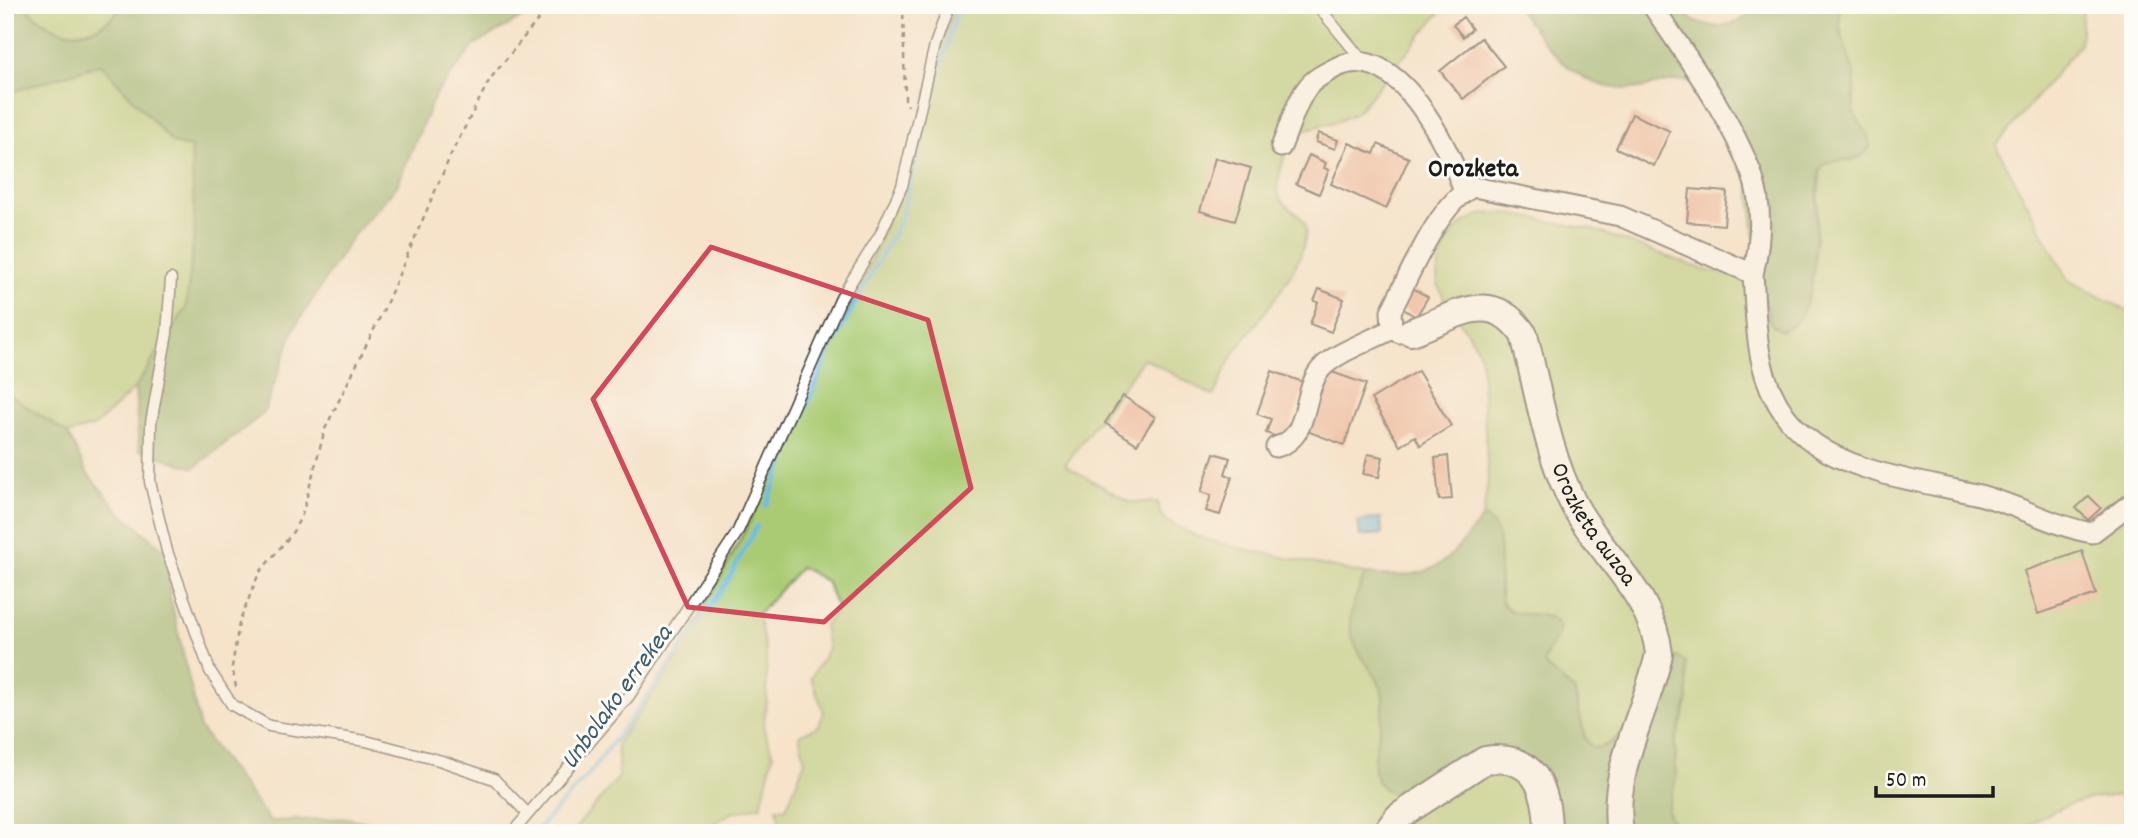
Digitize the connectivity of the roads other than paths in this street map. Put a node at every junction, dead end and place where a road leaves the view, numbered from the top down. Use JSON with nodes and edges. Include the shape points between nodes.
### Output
{"nodes":[{"id":1,"x":949,"y":5,"type":"edge"},
{"id":2,"x":1318,"y":5,"type":"edge"},
{"id":3,"x":1651,"y":5,"type":"edge"},
{"id":4,"x":1362,"y":60,"type":"junction"},
{"id":5,"x":1281,"y":147,"type":"dead end"},
{"id":6,"x":1464,"y":191,"type":"junction"},
{"id":7,"x":1753,"y":274,"type":"junction"},
{"id":8,"x":171,"y":279,"type":"dead end"},
{"id":9,"x":1401,"y":330,"type":"junction"},
{"id":10,"x":1276,"y":447,"type":"dead end"},
{"id":11,"x":2133,"y":502,"type":"edge"},
{"id":12,"x":528,"y":814,"type":"junction"},
{"id":13,"x":513,"y":833,"type":"edge"},
{"id":14,"x":1386,"y":833,"type":"edge"},
{"id":15,"x":1548,"y":833,"type":"edge"},
{"id":16,"x":1620,"y":833,"type":"edge"}],
"edges":[{"from":1,"to":12,"type":"lane","via":[[934,45],[902,186],[880,235],[841,298],[737,533],[629,696]]},
{"from":2,"to":4,"type":"lane"},
{"from":3,"to":7,"type":"street","via":[[1709,89],[1752,174],[1760,245]]},
{"from":4,"to":5,"type":"street","via":[[1341,65],[1306,89]]},
{"from":4,"to":6,"type":"street","via":[[1389,71],[1423,110],[1452,157]]},
{"from":6,"to":7,"type":"street","via":[[1485,187],[1620,216]]},
{"from":6,"to":9,"type":"street","via":[[1444,214],[1391,311]]},
{"from":7,"to":11,"type":"street","via":[[1758,338],[1768,382],[1800,436],[1823,451],[1898,479],[1994,499],[2092,533]]},
{"from":8,"to":12,"type":"lane","via":[[151,423],[150,482],[167,551],[210,671],[232,705],[269,726],[366,741],[494,779]]},
{"from":9,"to":10,"type":"street","via":[[1335,358],[1320,370],[1300,429],[1288,444]]},
{"from":9,"to":16,"type":"street","name":"Orozketa auzoa","via":[[1473,309],[1502,311],[1514,321],[1524,335],[1550,438],[1573,502],[1644,603],[1659,654],[1624,762],[1618,797]]},
{"from":12,"to":13,"type":"lane"},
{"from":14,"to":15,"type":"street","via":[[1398,817],[1485,760],[1500,758],[1516,760],[1541,784]]}]}
